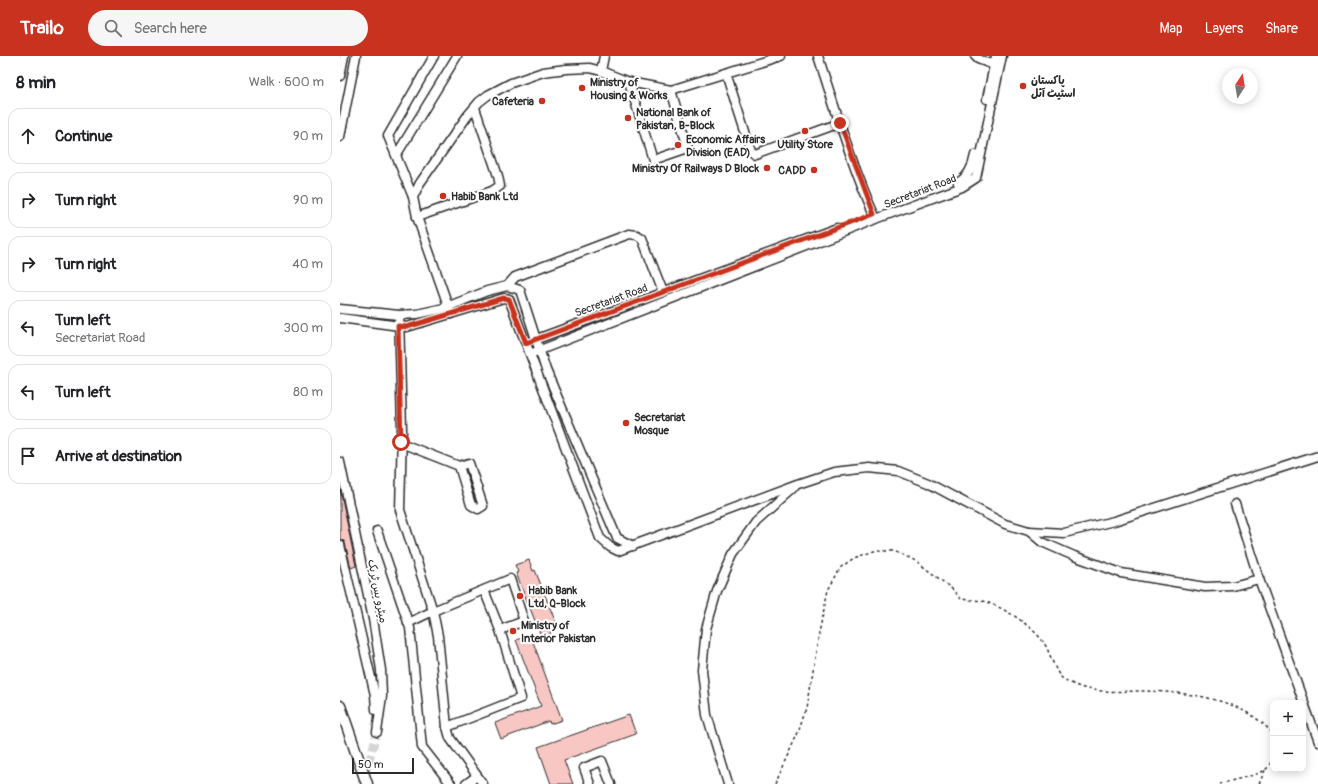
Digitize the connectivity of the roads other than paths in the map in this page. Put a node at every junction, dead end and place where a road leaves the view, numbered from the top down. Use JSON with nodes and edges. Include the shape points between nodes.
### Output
{"nodes":[{"id":1,"x":344,"y":56,"type":"edge"},
{"id":2,"x":356,"y":56,"type":"edge"},
{"id":3,"x":434,"y":56,"type":"edge"},
{"id":4,"x":456,"y":56,"type":"edge"},
{"id":5,"x":604,"y":56,"type":"edge"},
{"id":6,"x":781,"y":56,"type":"edge"},
{"id":7,"x":818,"y":56,"type":"edge"},
{"id":8,"x":975,"y":56,"type":"edge"},
{"id":9,"x":996,"y":56,"type":"edge"},
{"id":10,"x":1002,"y":56,"type":"edge"},
{"id":11,"x":994,"y":65,"type":"junction"},
{"id":12,"x":601,"y":71,"type":"junction"},
{"id":13,"x":726,"y":73,"type":"junction"},
{"id":14,"x":340,"y":76,"type":"edge"},
{"id":15,"x":629,"y":82,"type":"junction"},
{"id":16,"x":671,"y":90,"type":"junction"},
{"id":17,"x":474,"y":108,"type":"junction"},
{"id":18,"x":840,"y":123,"type":"junction"},
{"id":19,"x":340,"y":137,"type":"edge"},
{"id":20,"x":397,"y":154,"type":"junction"},
{"id":21,"x":414,"y":197,"type":"junction"},
{"id":22,"x":875,"y":216,"type":"junction"},
{"id":23,"x":417,"y":217,"type":"junction"},
{"id":24,"x":507,"y":286,"type":"junction"},
{"id":25,"x":663,"y":292,"type":"junction"},
{"id":26,"x":340,"y":309,"type":"edge"},
{"id":27,"x":450,"y":310,"type":"junction"},
{"id":28,"x":399,"y":315,"type":"junction"},
{"id":29,"x":340,"y":318,"type":"edge"},
{"id":30,"x":398,"y":326,"type":"junction"},
{"id":31,"x":535,"y":340,"type":"junction"},
{"id":32,"x":526,"y":343,"type":"junction"},
{"id":33,"x":539,"y":350,"type":"junction"},
{"id":34,"x":530,"y":354,"type":"junction"},
{"id":35,"x":401,"y":442,"type":"junction"},
{"id":36,"x":1318,"y":456,"type":"edge"},
{"id":37,"x":340,"y":462,"type":"edge"},
{"id":38,"x":459,"y":466,"type":"junction"},
{"id":39,"x":798,"y":484,"type":"junction"},
{"id":40,"x":1235,"y":504,"type":"dead end"},
{"id":41,"x":377,"y":530,"type":"dead end"},
{"id":42,"x":1029,"y":531,"type":"junction"},
{"id":43,"x":340,"y":545,"type":"edge"},
{"id":44,"x":633,"y":546,"type":"junction"},
{"id":45,"x":1259,"y":579,"type":"junction"},
{"id":46,"x":484,"y":590,"type":"junction"},
{"id":47,"x":433,"y":610,"type":"junction"},
{"id":48,"x":408,"y":623,"type":"junction"},
{"id":49,"x":500,"y":630,"type":"junction"},
{"id":50,"x":340,"y":706,"type":"edge"},
{"id":51,"x":447,"y":726,"type":"junction"},
{"id":52,"x":1318,"y":742,"type":"edge"},
{"id":53,"x":477,"y":776,"type":"junction"},
{"id":54,"x":367,"y":784,"type":"edge"},
{"id":55,"x":451,"y":784,"type":"edge"},
{"id":56,"x":466,"y":784,"type":"edge"},
{"id":57,"x":483,"y":784,"type":"edge"},
{"id":58,"x":590,"y":784,"type":"edge"},
{"id":59,"x":611,"y":784,"type":"edge"},
{"id":60,"x":728,"y":784,"type":"edge"}],
"edges":[{"from":1,"to":14,"type":"street"},
{"from":2,"to":19,"type":"street"},
{"from":3,"to":20,"type":"street","via":[[388,136]]},
{"from":4,"to":20,"type":"street"},
{"from":5,"to":12,"type":"street"},
{"from":6,"to":13,"type":"street"},
{"from":7,"to":18,"type":"street"},
{"from":8,"to":11,"type":"street"},
{"from":9,"to":11,"type":"street","name":"Secretariat Road"},
{"from":10,"to":22,"type":"street","name":"Secretariat Road","via":[[976,178],[962,187]]},
{"from":11,"to":22,"type":"street","name":"Secretariat Road","via":[[974,162],[966,178]]},
{"from":12,"to":15,"type":"street"},
{"from":12,"to":17,"type":"street","via":[[590,68],[543,72],[499,89]]},
{"from":13,"to":16,"type":"street"},
{"from":13,"to":18,"type":"street","via":[[751,151],[755,154]]},
{"from":15,"to":16,"type":"street"},
{"from":15,"to":16,"type":"street","via":[[653,160],[688,148]]},
{"from":17,"to":21,"type":"street","via":[[420,183]]},
{"from":17,"to":23,"type":"street","via":[[500,186]]},
{"from":18,"to":22,"type":"street"},
{"from":20,"to":21,"type":"street"},
{"from":21,"to":23,"type":"street"},
{"from":22,"to":25,"type":"street","name":"Secretariat Road"},
{"from":22,"to":33,"type":"street","name":"Secretariat Road"},
{"from":23,"to":27,"type":"street"},
{"from":24,"to":25,"type":"street","via":[[515,277],[629,234],[642,238]]},
{"from":24,"to":27,"type":"street","via":[[487,291]]},
{"from":24,"to":31,"type":"street","via":[[520,290]]},
{"from":25,"to":31,"type":"street","name":"Secretariat Road"},
{"from":26,"to":28,"type":"street"},
{"from":27,"to":28,"type":"street"},
{"from":27,"to":30,"type":"street","via":[[407,327]]},
{"from":27,"to":32,"type":"street","via":[[509,299]]},
{"from":28,"to":30,"type":"street"},
{"from":29,"to":30,"type":"street"},
{"from":30,"to":35,"type":"street"},
{"from":31,"to":32,"type":"street","name":"Secretariat Road"},
{"from":31,"to":33,"type":"street"},
{"from":32,"to":34,"type":"street"},
{"from":33,"to":34,"type":"street","name":"Secretariat Road"},
{"from":33,"to":44,"type":"street","via":[[617,538]]},
{"from":34,"to":44,"type":"street","via":[[600,538],[618,551]]},
{"from":35,"to":38,"type":"street"},
{"from":35,"to":47,"type":"street","via":[[400,510]]},
{"from":36,"to":42,"type":"street","via":[[1114,521],[1064,533]]},
{"from":37,"to":43,"type":"street","name":"میٹرو بس ٹریک","via":[[373,619],[382,696],[377,729],[375,695]]},
{"from":38,"to":38,"type":"street","via":[[471,505],[478,509],[484,506],[469,463]]},
{"from":39,"to":42,"type":"street","via":[[834,472],[869,468],[898,471],[928,482],[1005,524]]},
{"from":39,"to":44,"type":"street"},
{"from":39,"to":60,"type":"street","via":[[756,522],[733,554],[717,591],[706,629],[702,670],[707,715]]},
{"from":40,"to":45,"type":"street"},
{"from":41,"to":48,"type":"street"},
{"from":42,"to":45,"type":"street","via":[[1042,542],[1121,573],[1205,587],[1233,586]]},
{"from":45,"to":52,"type":"street"},
{"from":46,"to":47,"type":"street"},
{"from":46,"to":49,"type":"street"},
{"from":46,"to":49,"type":"street","via":[[510,579],[524,621]]},
{"from":47,"to":48,"type":"street"},
{"from":47,"to":51,"type":"street"},
{"from":48,"to":55,"type":"street","via":[[422,747]]},
{"from":49,"to":51,"type":"street","via":[[521,698]]},
{"from":50,"to":54,"type":"main road"},
{"from":51,"to":53,"type":"street","via":[[450,738]]},
{"from":53,"to":56,"type":"street"},
{"from":53,"to":57,"type":"street"},
{"from":58,"to":59,"type":"street","via":[[584,768],[602,761]]}]}
